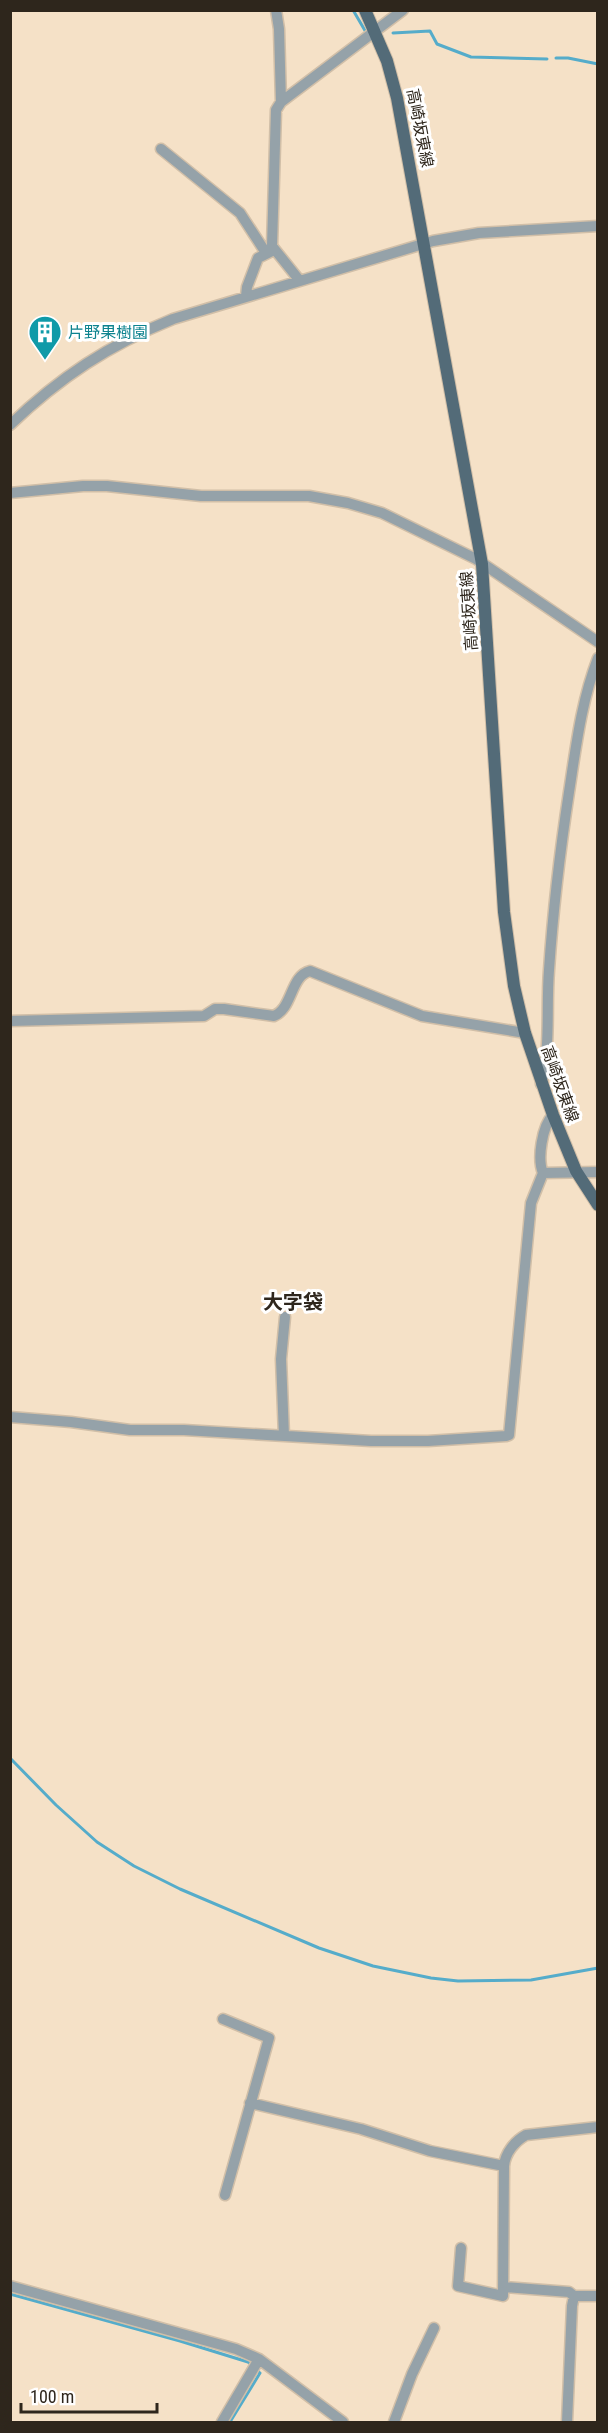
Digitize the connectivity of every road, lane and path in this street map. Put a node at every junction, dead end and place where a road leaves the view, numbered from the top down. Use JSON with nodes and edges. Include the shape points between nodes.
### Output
{"nodes":[{"id":1,"x":276,"y":10,"type":"edge"},
{"id":2,"x":365,"y":10,"type":"edge"},
{"id":3,"x":403,"y":10,"type":"edge"},
{"id":4,"x":376,"y":31,"type":"junction"},
{"id":5,"x":281,"y":102,"type":"junction"},
{"id":6,"x":162,"y":149,"type":"dead end"},
{"id":7,"x":597,"y":226,"type":"edge"},
{"id":8,"x":424,"y":244,"type":"junction"},
{"id":9,"x":270,"y":252,"type":"junction"},
{"id":10,"x":300,"y":281,"type":"junction"},
{"id":11,"x":246,"y":296,"type":"junction"},
{"id":12,"x":10,"y":425,"type":"edge"},
{"id":13,"x":10,"y":493,"type":"edge"},
{"id":14,"x":482,"y":564,"type":"junction"},
{"id":15,"x":597,"y":642,"type":"edge"},
{"id":16,"x":597,"y":658,"type":"edge"},
{"id":17,"x":10,"y":1020,"type":"edge"},
{"id":18,"x":525,"y":1033,"type":"junction"},
{"id":19,"x":541,"y":1084,"type":"junction"},
{"id":20,"x":553,"y":1115,"type":"junction"},
{"id":21,"x":576,"y":1171,"type":"junction"},
{"id":22,"x":597,"y":1172,"type":"edge"},
{"id":23,"x":543,"y":1173,"type":"junction"},
{"id":24,"x":597,"y":1205,"type":"edge"},
{"id":25,"x":285,"y":1317,"type":"dead end"},
{"id":26,"x":10,"y":1417,"type":"edge"},
{"id":27,"x":284,"y":1437,"type":"junction"},
{"id":28,"x":224,"y":2019,"type":"dead end"},
{"id":29,"x":249,"y":2103,"type":"junction"},
{"id":30,"x":597,"y":2127,"type":"edge"},
{"id":31,"x":504,"y":2166,"type":"junction"},
{"id":32,"x":225,"y":2195,"type":"dead end"},
{"id":33,"x":461,"y":2248,"type":"dead end"},
{"id":34,"x":10,"y":2286,"type":"edge"},
{"id":35,"x":504,"y":2287,"type":"junction"},
{"id":36,"x":574,"y":2296,"type":"junction"},
{"id":37,"x":597,"y":2296,"type":"edge"},
{"id":38,"x":434,"y":2328,"type":"dead end"},
{"id":39,"x":259,"y":2359,"type":"junction"},
{"id":40,"x":222,"y":2422,"type":"edge"},
{"id":41,"x":343,"y":2422,"type":"edge"},
{"id":42,"x":394,"y":2422,"type":"edge"},
{"id":43,"x":567,"y":2422,"type":"edge"}],
"edges":[{"from":1,"to":5,"type":"street"},
{"from":2,"to":4,"type":"main road","name":"高崎坂東線"},
{"from":3,"to":4,"type":"street"},
{"from":4,"to":5,"type":"street"},
{"from":4,"to":8,"type":"main road","name":"高崎坂東線","via":[[398,98]]},
{"from":5,"to":9,"type":"street","via":[[274,117]]},
{"from":6,"to":9,"type":"street","via":[[240,213]]},
{"from":7,"to":8,"type":"street","via":[[478,233]]},
{"from":8,"to":10,"type":"street"},
{"from":8,"to":14,"type":"main road","name":"高崎坂東線"},
{"from":9,"to":10,"type":"street"},
{"from":9,"to":11,"type":"street","via":[[258,258]]},
{"from":10,"to":11,"type":"street"},
{"from":11,"to":12,"type":"street","via":[[173,319],[100,353],[52,386]]},
{"from":13,"to":14,"type":"street","via":[[83,486],[201,496],[328,498],[382,513]]},
{"from":14,"to":15,"type":"street"},
{"from":14,"to":18,"type":"main road","name":"高崎坂東線","via":[[505,921]]},
{"from":16,"to":19,"type":"street","via":[[579,725],[565,817],[552,929],[547,1055]]},
{"from":17,"to":18,"type":"street","via":[[204,1016],[214,1009],[274,1016],[285,1007],[300,976],[310,971],[422,1016]]},
{"from":18,"to":19,"type":"main road","name":"高崎坂東線"},
{"from":19,"to":20,"type":"main road","name":"高崎坂東線"},
{"from":20,"to":21,"type":"main road","name":"高崎坂東線"},
{"from":20,"to":23,"type":"street","via":[[547,1122],[540,1165]]},
{"from":21,"to":22,"type":"street"},
{"from":21,"to":23,"type":"street"},
{"from":21,"to":24,"type":"main road","name":"高崎坂東線"},
{"from":23,"to":27,"type":"street","via":[[530,1207],[509,1435],[371,1442]]},
{"from":25,"to":27,"type":"street","via":[[281,1359]]},
{"from":26,"to":27,"type":"street","via":[[130,1430]]},
{"from":28,"to":29,"type":"street","via":[[269,2038]]},
{"from":29,"to":31,"type":"street","via":[[361,2129],[430,2151]]},
{"from":29,"to":32,"type":"street"},
{"from":30,"to":31,"type":"street","via":[[526,2135],[508,2152]]},
{"from":31,"to":35,"type":"street"},
{"from":33,"to":35,"type":"street","via":[[458,2286],[503,2296]]},
{"from":34,"to":39,"type":"street","via":[[222,2343]]},
{"from":35,"to":36,"type":"street","via":[[569,2292]]},
{"from":36,"to":37,"type":"street"},
{"from":36,"to":43,"type":"street"},
{"from":38,"to":42,"type":"street"},
{"from":39,"to":40,"type":"street"},
{"from":39,"to":41,"type":"street"}]}
